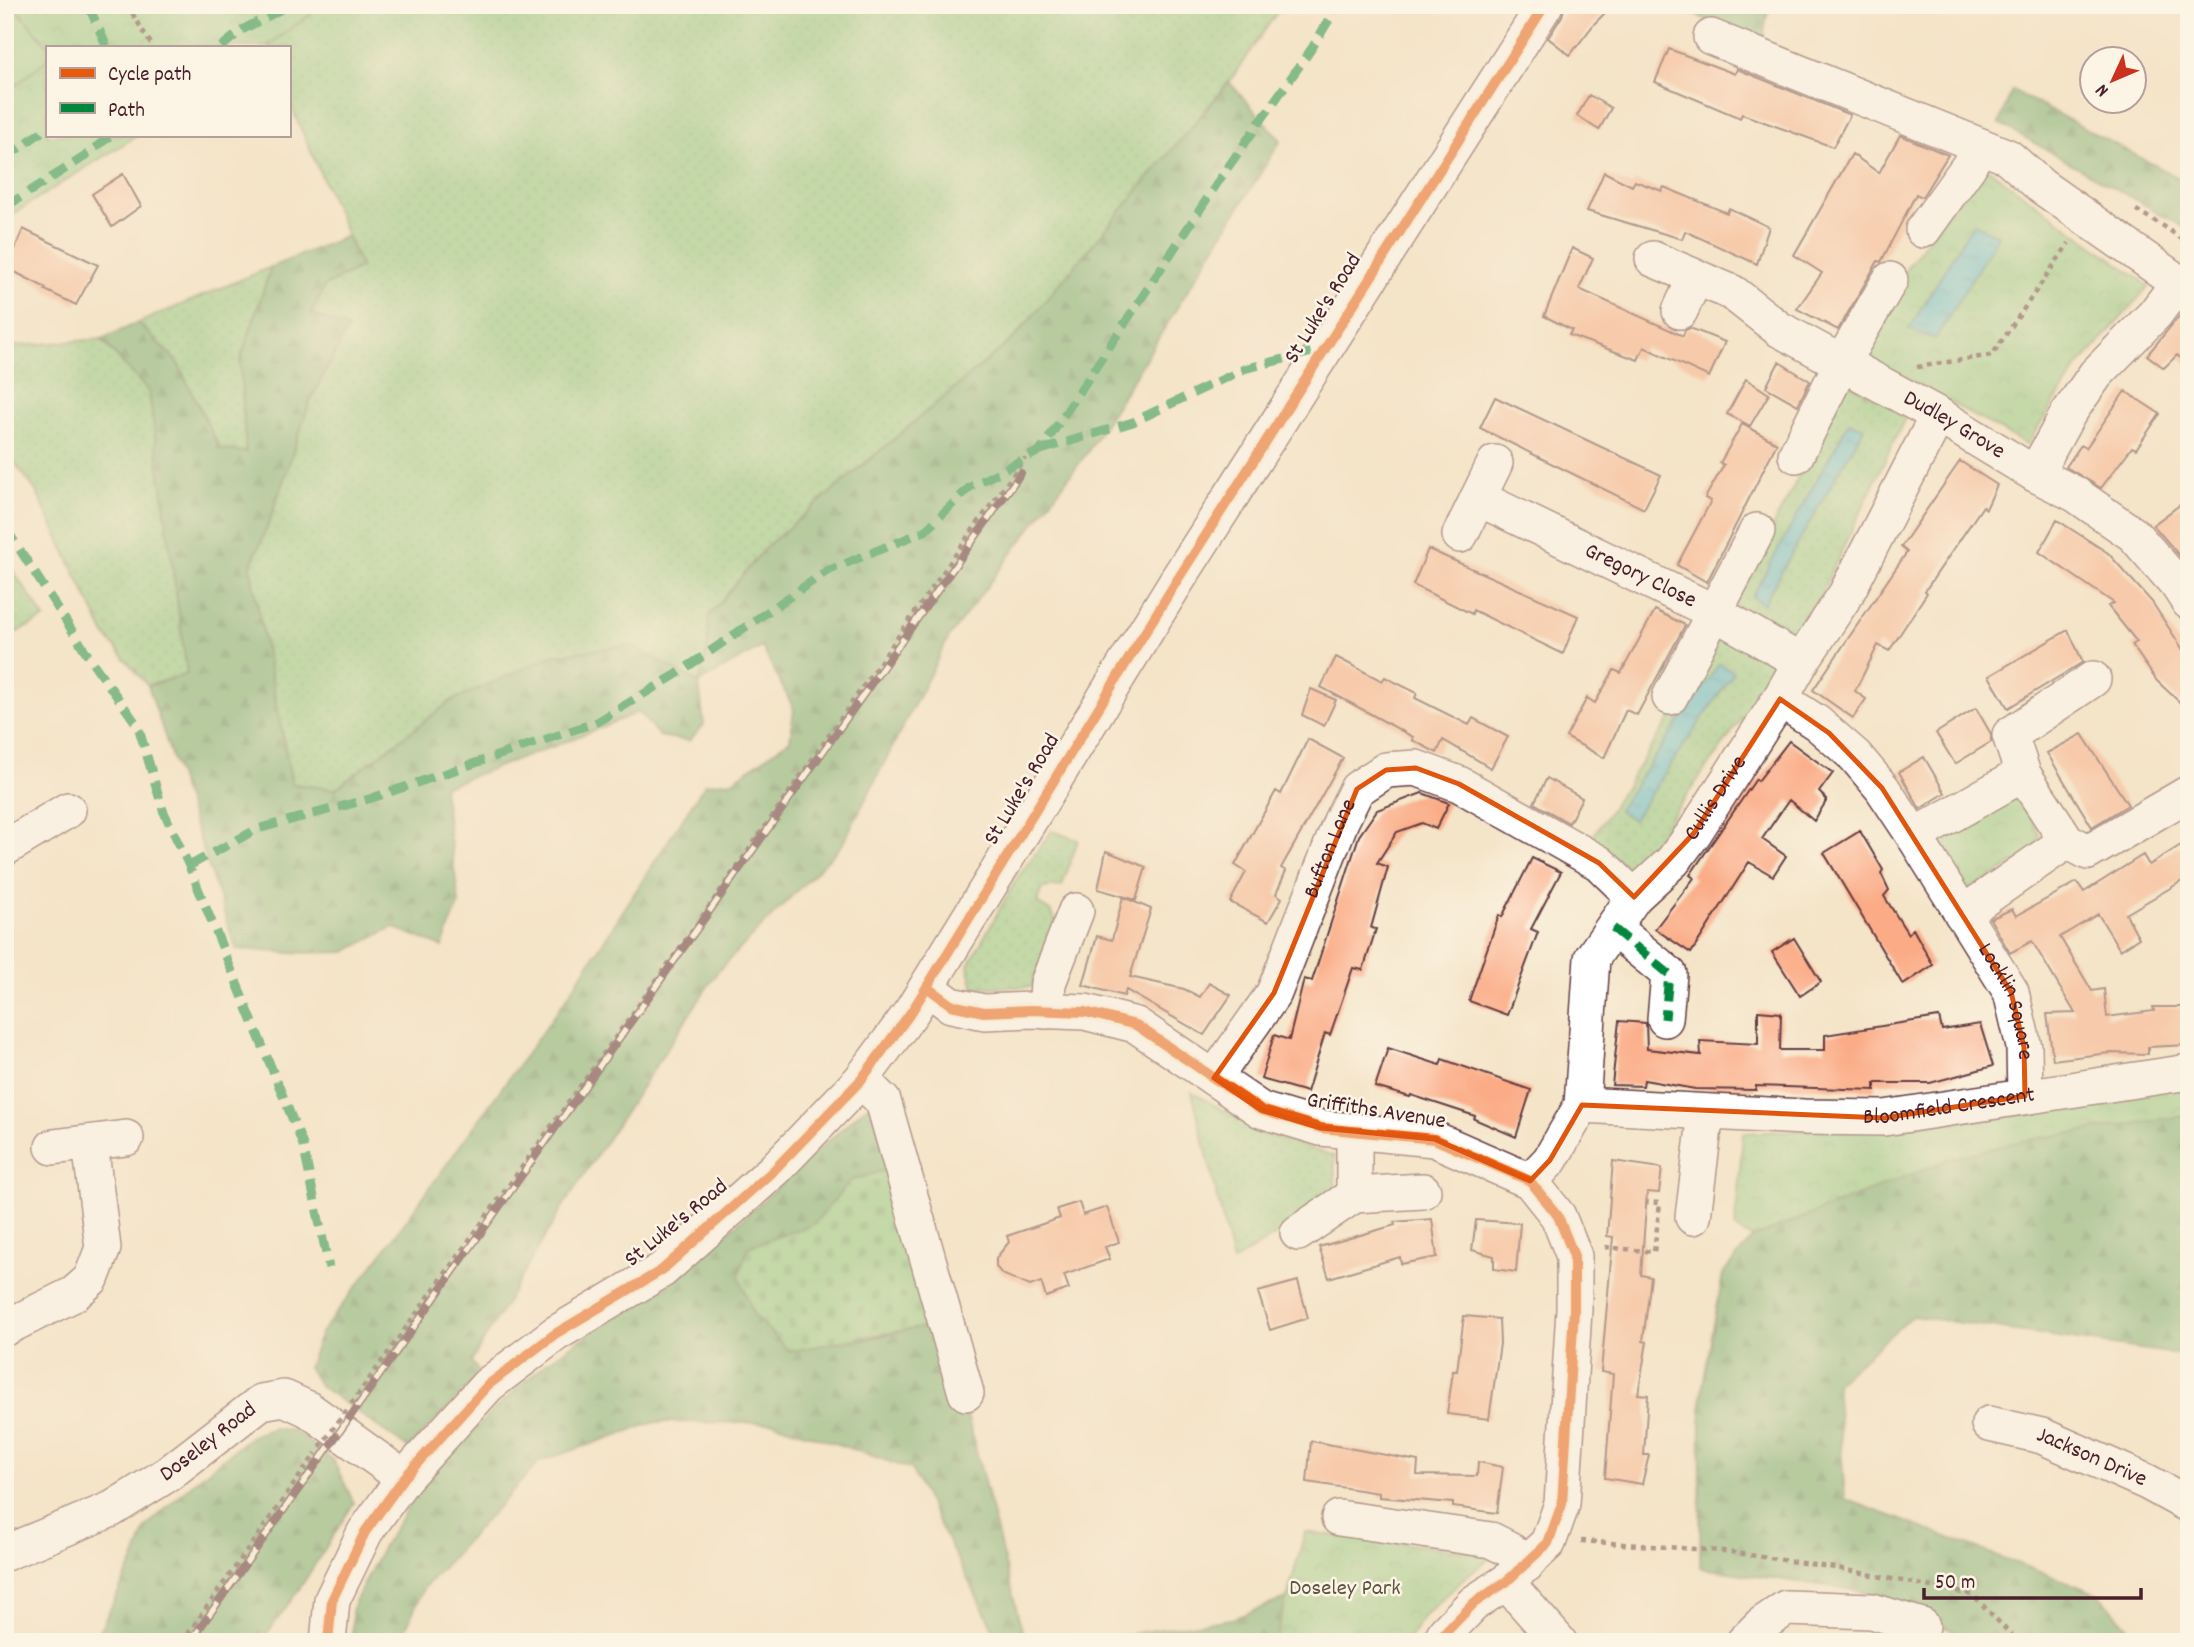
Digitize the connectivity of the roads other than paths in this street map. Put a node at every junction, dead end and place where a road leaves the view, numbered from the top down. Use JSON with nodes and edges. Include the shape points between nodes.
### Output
{"nodes":[{"id":1,"x":1545,"y":5,"type":"edge"},
{"id":2,"x":1711,"y":37,"type":"dead end"},
{"id":3,"x":1979,"y":146,"type":"junction"},
{"id":4,"x":1923,"y":230,"type":"dead end"},
{"id":5,"x":1653,"y":259,"type":"dead end"},
{"id":6,"x":1695,"y":278,"type":"junction"},
{"id":7,"x":1890,"y":280,"type":"dead end"},
{"id":8,"x":2184,"y":286,"type":"edge"},
{"id":9,"x":1680,"y":311,"type":"dead end"},
{"id":10,"x":1842,"y":362,"type":"junction"},
{"id":11,"x":1938,"y":415,"type":"junction"},
{"id":12,"x":1796,"y":455,"type":"dead end"},
{"id":13,"x":1495,"y":463,"type":"dead end"},
{"id":14,"x":2035,"y":474,"type":"junction"},
{"id":15,"x":1478,"y":499,"type":"junction"},
{"id":16,"x":1757,"y":531,"type":"dead end"},
{"id":17,"x":1460,"y":535,"type":"dead end"},
{"id":18,"x":2189,"y":603,"type":"edge"},
{"id":19,"x":1714,"y":612,"type":"junction"},
{"id":20,"x":1801,"y":662,"type":"junction"},
{"id":21,"x":2093,"y":679,"type":"dead end"},
{"id":22,"x":1670,"y":697,"type":"dead end"},
{"id":23,"x":1780,"y":699,"type":"junction"},
{"id":24,"x":2022,"y":774,"type":"junction"},
{"id":25,"x":2189,"y":793,"type":"edge"},
{"id":26,"x":68,"y":810,"type":"dead end"},
{"id":27,"x":1914,"y":836,"type":"junction"},
{"id":28,"x":2067,"y":841,"type":"junction"},
{"id":29,"x":5,"y":848,"type":"edge"},
{"id":30,"x":1634,"y":897,"type":"junction"},
{"id":31,"x":1076,"y":911,"type":"dead end"},
{"id":32,"x":1962,"y":914,"type":"junction"},
{"id":33,"x":1613,"y":928,"type":"junction"},
{"id":34,"x":928,"y":988,"type":"junction"},
{"id":35,"x":1046,"y":1011,"type":"junction"},
{"id":36,"x":1665,"y":1019,"type":"dead end"},
{"id":37,"x":2189,"y":1072,"type":"edge"},
{"id":38,"x":1214,"y":1078,"type":"junction"},
{"id":39,"x":861,"y":1080,"type":"junction"},
{"id":40,"x":2025,"y":1096,"type":"junction"},
{"id":41,"x":1581,"y":1105,"type":"junction"},
{"id":42,"x":1706,"y":1112,"type":"junction"},
{"id":43,"x":1354,"y":1130,"type":"junction"},
{"id":44,"x":126,"y":1138,"type":"dead end"},
{"id":45,"x":90,"y":1143,"type":"junction"},
{"id":46,"x":53,"y":1147,"type":"dead end"},
{"id":47,"x":1530,"y":1181,"type":"junction"},
{"id":48,"x":1423,"y":1191,"type":"dead end"},
{"id":49,"x":1354,"y":1195,"type":"junction"},
{"id":50,"x":1693,"y":1217,"type":"dead end"},
{"id":51,"x":1298,"y":1233,"type":"dead end"},
{"id":52,"x":5,"y":1328,"type":"edge"},
{"id":53,"x":966,"y":1393,"type":"dead end"},
{"id":54,"x":1989,"y":1424,"type":"dead end"},
{"id":55,"x":404,"y":1478,"type":"junction"},
{"id":56,"x":2189,"y":1505,"type":"edge"},
{"id":57,"x":1339,"y":1518,"type":"dead end"},
{"id":58,"x":5,"y":1553,"type":"edge"},
{"id":59,"x":1516,"y":1574,"type":"junction"},
{"id":60,"x":1922,"y":1626,"type":"dead end"},
{"id":61,"x":328,"y":1642,"type":"edge"},
{"id":62,"x":1440,"y":1642,"type":"edge"},
{"id":63,"x":1559,"y":1642,"type":"edge"},
{"id":64,"x":1744,"y":1642,"type":"edge"}],
"edges":[{"from":1,"to":34,"type":"street","name":"St Luke's Road","via":[[1177,582]]},
{"from":2,"to":3,"type":"street"},
{"from":3,"to":4,"type":"street"},
{"from":3,"to":8,"type":"street","via":[[2008,157],[2041,186],[2078,230]]},
{"from":5,"to":6,"type":"street","name":"Dudley Grove"},
{"from":6,"to":9,"type":"street"},
{"from":6,"to":10,"type":"street","name":"Dudley Grove","via":[[1733,293],[1779,329]]},
{"from":7,"to":10,"type":"street"},
{"from":8,"to":14,"type":"street","via":[[2096,374]]},
{"from":10,"to":11,"type":"street","name":"Dudley Grove"},
{"from":10,"to":12,"type":"street"},
{"from":11,"to":14,"type":"street","name":"Dudley Grove"},
{"from":11,"to":20,"type":"street","name":"Cullis Drive","via":[[1846,594]]},
{"from":13,"to":15,"type":"street"},
{"from":14,"to":18,"type":"street","name":"Dudley Grove","via":[[2075,494],[2134,535]]},
{"from":15,"to":17,"type":"street"},
{"from":15,"to":19,"type":"street","name":"Gregory Close"},
{"from":16,"to":19,"type":"street"},
{"from":19,"to":20,"type":"street","name":"Gregory Close"},
{"from":19,"to":22,"type":"street"},
{"from":20,"to":23,"type":"street","name":"Cullis Drive"},
{"from":21,"to":24,"type":"street","via":[[2010,735]]},
{"from":23,"to":27,"type":"street","name":"Locklin Square","via":[[1855,756]]},
{"from":23,"to":30,"type":"street","name":"Cullis Drive","via":[[1694,833],[1673,861]]},
{"from":24,"to":27,"type":"street"},
{"from":24,"to":28,"type":"street"},
{"from":25,"to":28,"type":"street","via":[[2088,852]]},
{"from":26,"to":29,"type":"street"},
{"from":27,"to":32,"type":"street","name":"Locklin Square"},
{"from":28,"to":32,"type":"street"},
{"from":30,"to":33,"type":"street","name":"Cullis Drive"},
{"from":30,"to":38,"type":"street","name":"Bufton Lane","via":[[1599,863],[1458,784],[1416,768],[1386,770],[1357,789],[1274,993]]},
{"from":31,"to":35,"type":"street","via":[[1048,983]]},
{"from":32,"to":40,"type":"street","name":"Locklin Square","via":[[2011,992],[2024,1047]]},
{"from":33,"to":36,"type":"street","via":[[1668,974]]},
{"from":33,"to":41,"type":"street","name":"Cullis Drive","via":[[1592,958]]},
{"from":34,"to":35,"type":"street","name":"Griffiths Avenue","via":[[951,1005],[984,1012]]},
{"from":34,"to":39,"type":"street","name":"St Luke's Road"},
{"from":35,"to":38,"type":"street","name":"Griffiths Avenue","via":[[1085,1012],[1136,1025]]},
{"from":37,"to":40,"type":"street","name":"Bloomfield Crescent"},
{"from":38,"to":43,"type":"street","name":"Griffiths Avenue","via":[[1261,1110],[1321,1128]]},
{"from":39,"to":53,"type":"street","via":[[883,1101]]},
{"from":39,"to":55,"type":"street","name":"St Luke's Road","via":[[774,1170],[662,1270],[555,1334],[488,1385]]},
{"from":40,"to":42,"type":"street","name":"Bloomfield Crescent","via":[[1884,1118]]},
{"from":41,"to":42,"type":"street","name":"Bloomfield Crescent"},
{"from":41,"to":47,"type":"street","name":"Cullis Drive","via":[[1550,1160]]},
{"from":42,"to":50,"type":"street"},
{"from":43,"to":47,"type":"street","name":"Griffiths Avenue","via":[[1434,1139]]},
{"from":43,"to":49,"type":"street"},
{"from":44,"to":45,"type":"street"},
{"from":45,"to":46,"type":"street"},
{"from":45,"to":52,"type":"street","via":[[103,1248],[90,1279],[74,1294]]},
{"from":47,"to":59,"type":"street","name":"Griffiths Avenue","via":[[1558,1216],[1574,1256],[1574,1310],[1562,1504],[1548,1543]]},
{"from":48,"to":49,"type":"street"},
{"from":49,"to":51,"type":"street"},
{"from":54,"to":56,"type":"street","name":"Jackson Drive","via":[[2042,1436]]},
{"from":55,"to":58,"type":"street","name":"Doseley Road","via":[[308,1409],[284,1398],[261,1402],[168,1474],[112,1509]]},
{"from":55,"to":61,"type":"street","name":"St Luke's Road","via":[[365,1532],[332,1600]]},
{"from":57,"to":59,"type":"street","via":[[1491,1540],[1509,1549]]},
{"from":59,"to":62,"type":"street","name":"Griffiths Avenue","via":[[1474,1604]]},
{"from":59,"to":63,"type":"street"},
{"from":60,"to":64,"type":"street","via":[[1872,1611],[1786,1608]]}]}
